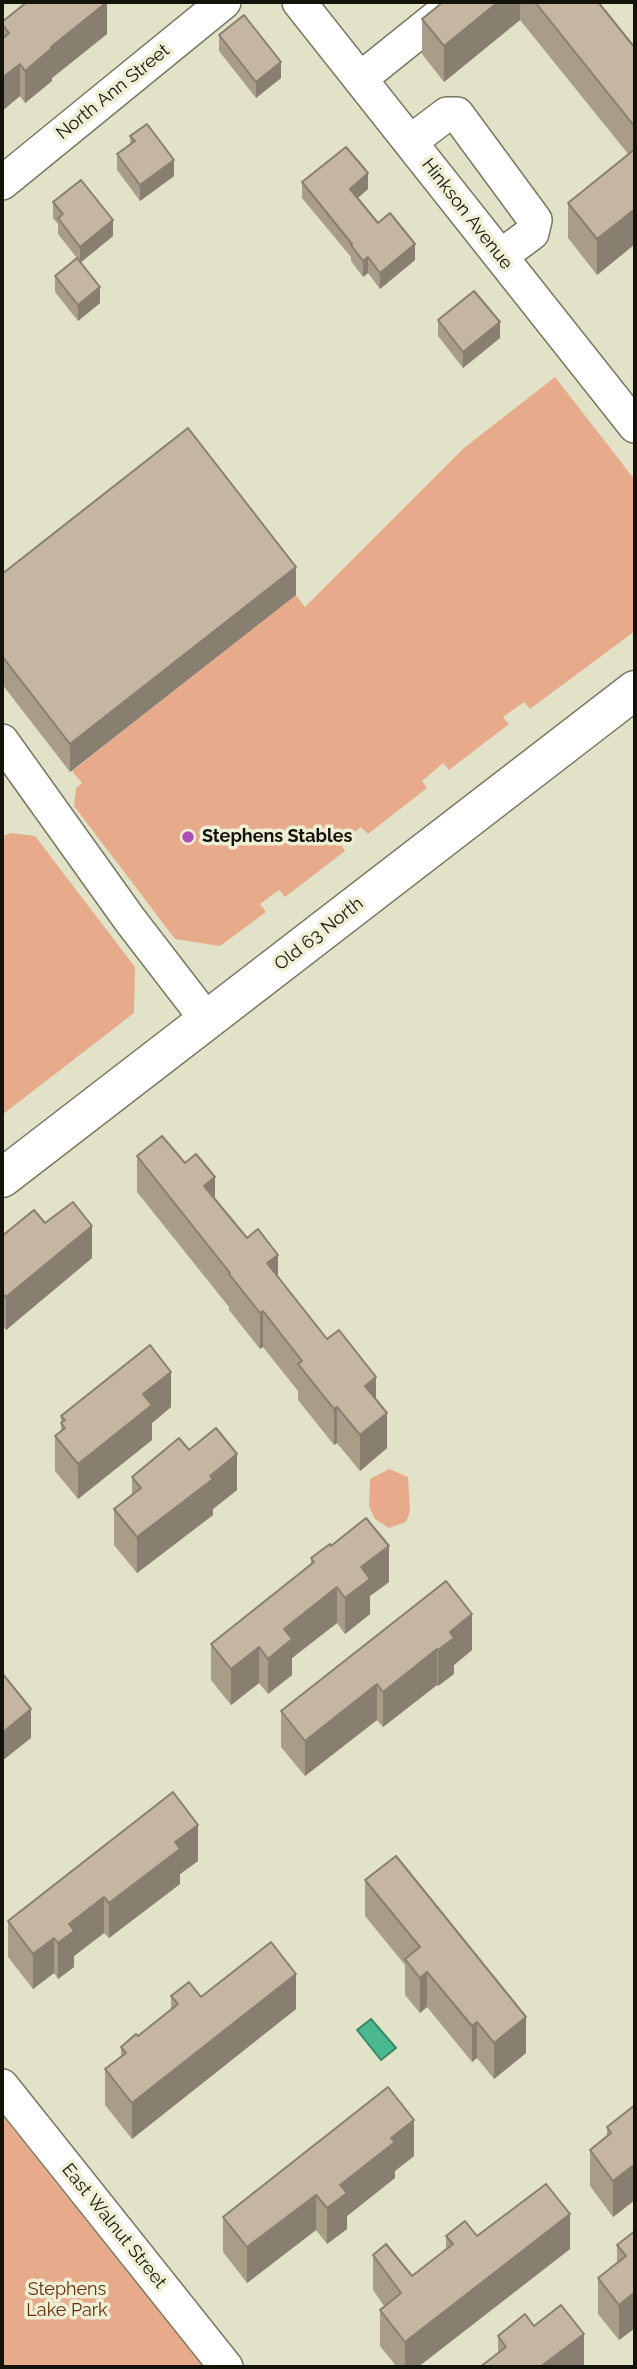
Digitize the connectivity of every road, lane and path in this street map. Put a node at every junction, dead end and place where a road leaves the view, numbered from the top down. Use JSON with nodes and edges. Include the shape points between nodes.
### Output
{"nodes":[{"id":1,"x":224,"y":2,"type":"edge"},
{"id":2,"x":299,"y":2,"type":"edge"},
{"id":3,"x":456,"y":2,"type":"edge"},
{"id":4,"x":360,"y":79,"type":"junction"},
{"id":5,"x":410,"y":142,"type":"junction"},
{"id":6,"x":2,"y":183,"type":"edge"},
{"id":7,"x":501,"y":256,"type":"junction"},
{"id":8,"x":635,"y":426,"type":"edge"},
{"id":9,"x":635,"y":690,"type":"edge"},
{"id":10,"x":2,"y":741,"type":"edge"},
{"id":11,"x":207,"y":1020,"type":"junction"},
{"id":12,"x":2,"y":1178,"type":"edge"},
{"id":13,"x":2,"y":2086,"type":"edge"},
{"id":14,"x":226,"y":2367,"type":"edge"}],
"edges":[{"from":1,"to":6,"type":"street","name":"North Ann Street"},
{"from":2,"to":4,"type":"street","name":"Hinkson Avenue"},
{"from":3,"to":4,"type":"street"},
{"from":4,"to":5,"type":"street","name":"Hinkson Avenue"},
{"from":5,"to":7,"type":"street","name":"Hinkson Avenue"},
{"from":5,"to":7,"type":"street","via":[[447,114],[457,114],[535,220],[532,233]]},
{"from":7,"to":8,"type":"street","name":"Hinkson Avenue"},
{"from":9,"to":11,"type":"main road","name":"Old 63 North"},
{"from":10,"to":11,"type":"street"},
{"from":11,"to":12,"type":"main road","name":"Old 63 North"},
{"from":13,"to":14,"type":"street","name":"East Walnut Street"}]}
